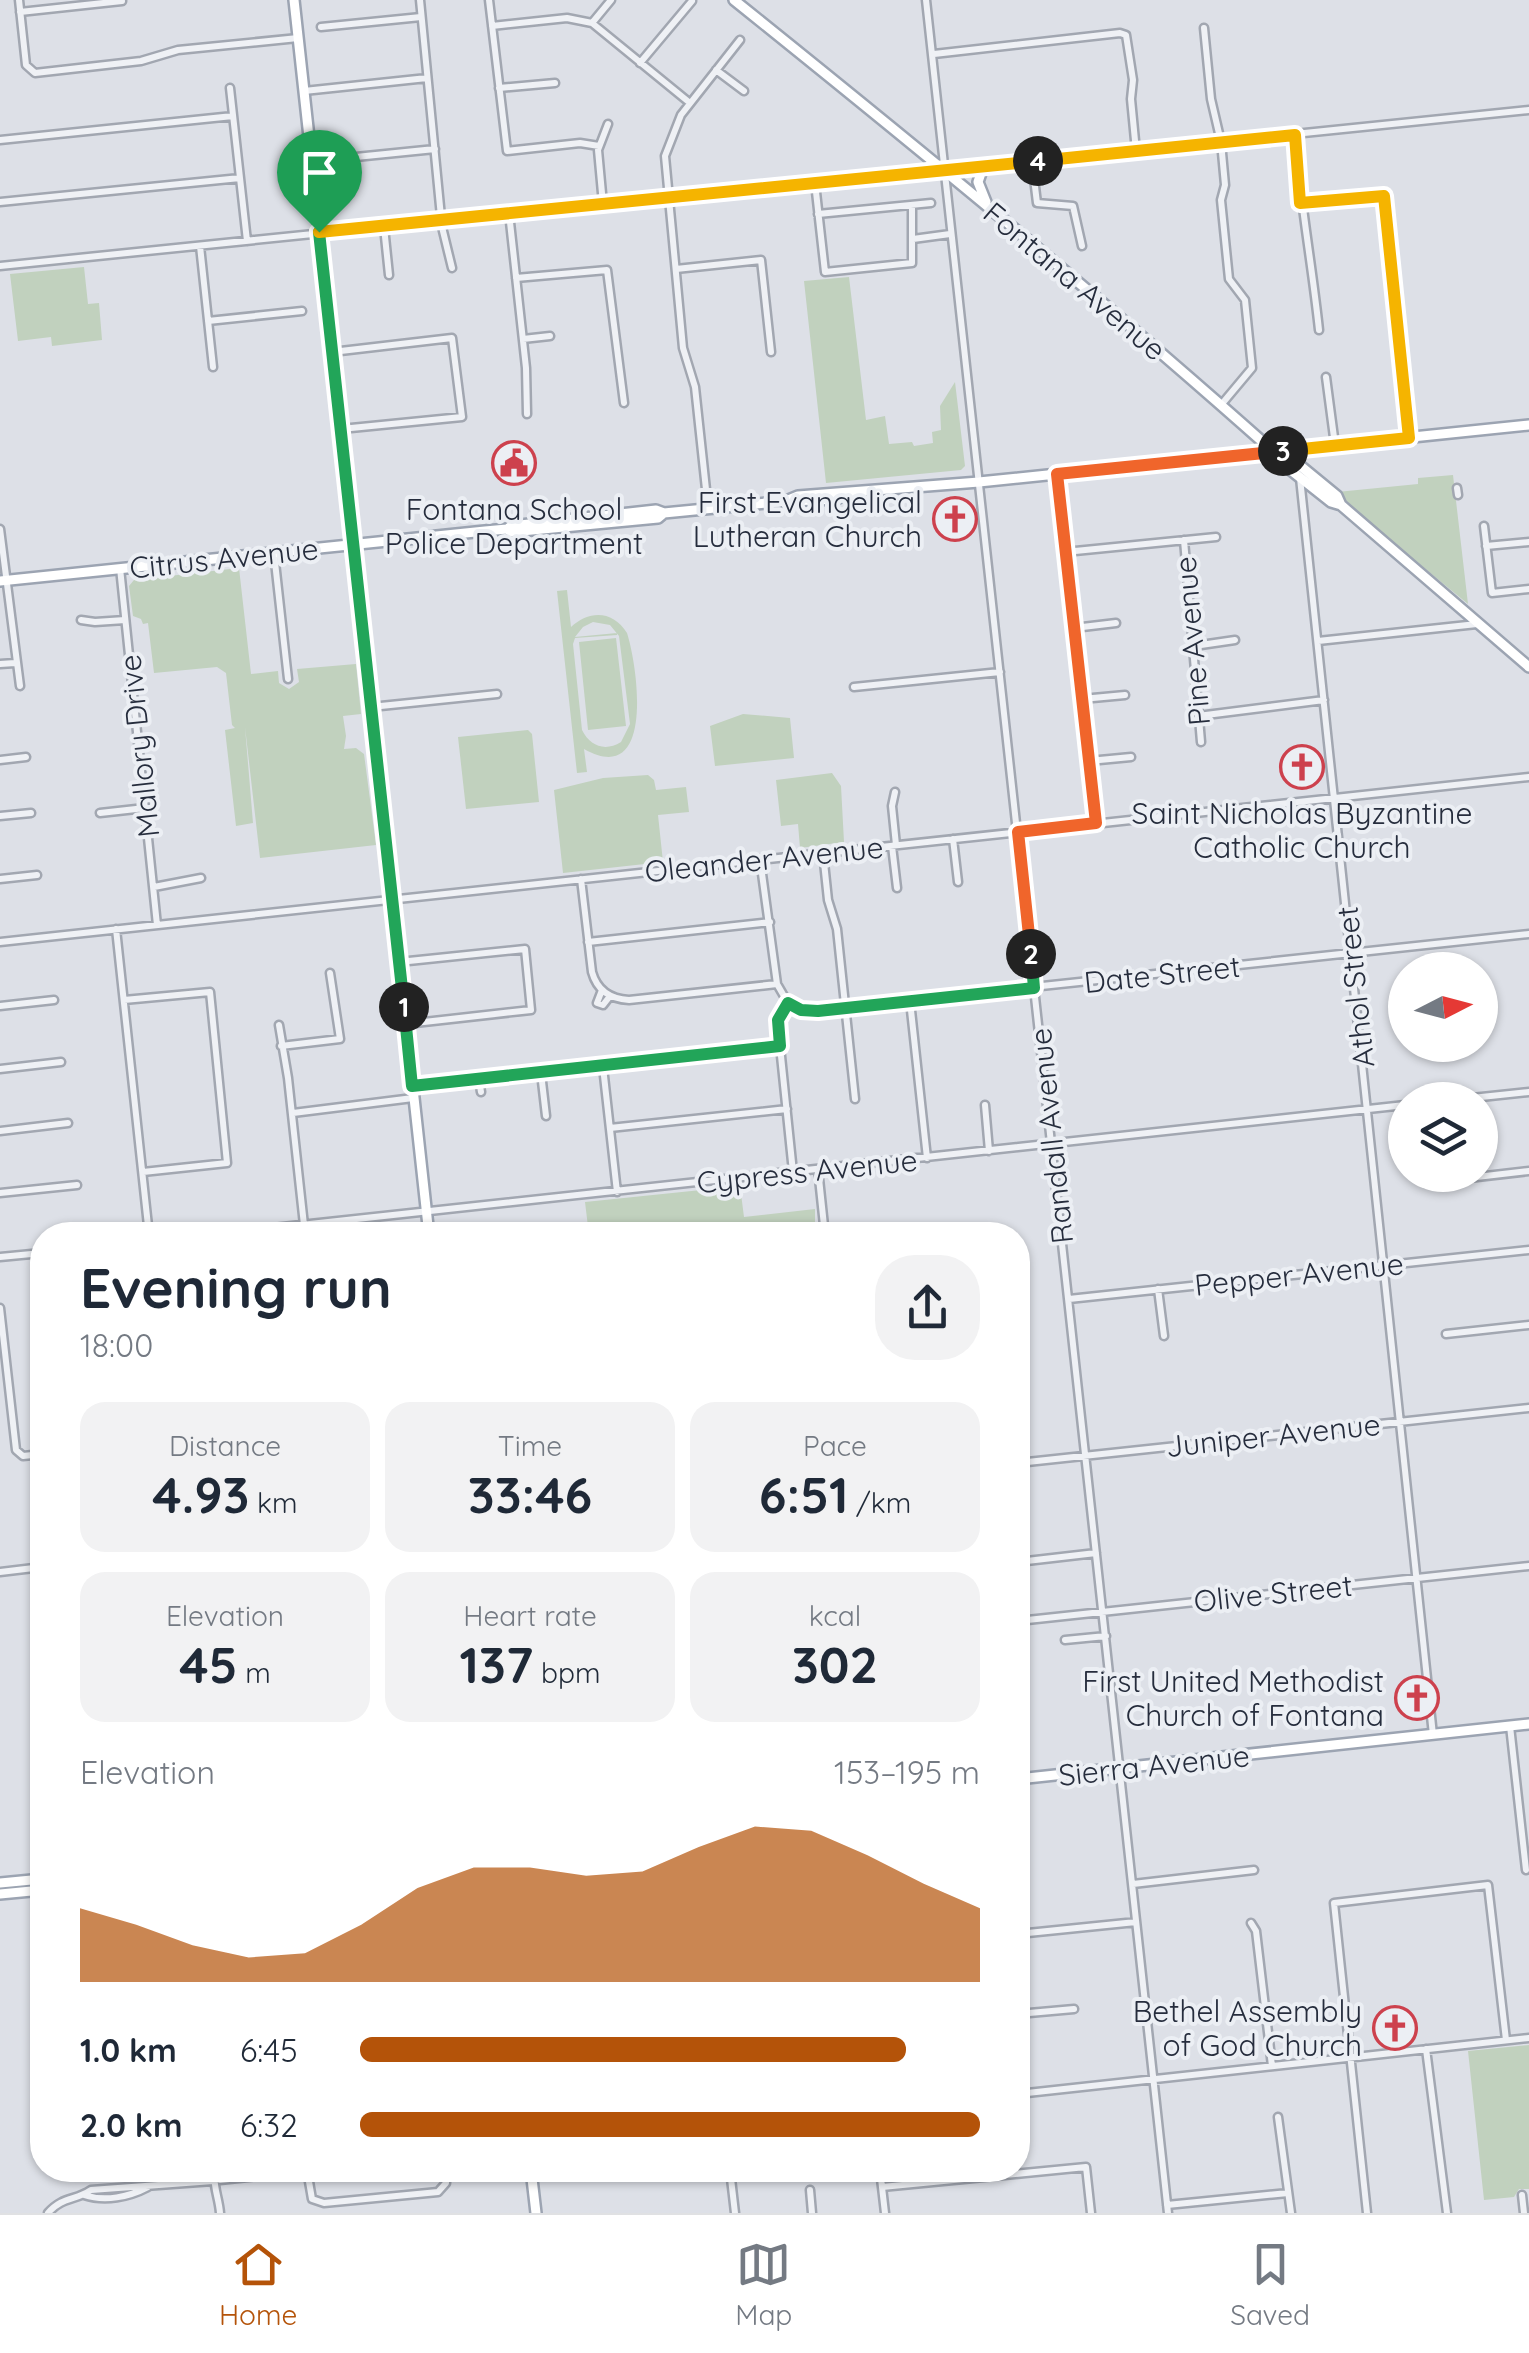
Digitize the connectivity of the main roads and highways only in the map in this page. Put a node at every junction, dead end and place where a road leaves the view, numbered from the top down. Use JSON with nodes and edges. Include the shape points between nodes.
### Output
{"nodes":[{"id":1,"x":294,"y":0,"type":"edge"},
{"id":2,"x":734,"y":0,"type":"edge"},
{"id":3,"x":983,"y":167,"type":"road end"},
{"id":4,"x":990,"y":208,"type":"junction"},
{"id":5,"x":1529,"y":425,"type":"edge"},
{"id":6,"x":1244,"y":426,"type":"junction"},
{"id":7,"x":1306,"y":449,"type":"junction"},
{"id":8,"x":1274,"y":452,"type":"junction"},
{"id":9,"x":1244,"y":455,"type":"junction"},
{"id":10,"x":1302,"y":473,"type":"junction"},
{"id":11,"x":354,"y":545,"type":"junction"},
{"id":12,"x":3,"y":580,"type":"edge"},
{"id":13,"x":1529,"y":668,"type":"edge"},
{"id":14,"x":427,"y":1222,"type":"edge"},
{"id":15,"x":1529,"y":1724,"type":"edge"},
{"id":16,"x":1030,"y":1779,"type":"edge"},
{"id":17,"x":30,"y":1880,"type":"edge"},
{"id":18,"x":0,"y":1883,"type":"edge"},
{"id":19,"x":30,"y":1891,"type":"edge"},
{"id":20,"x":0,"y":1894,"type":"edge"},
{"id":21,"x":532,"y":2182,"type":"edge"},
{"id":22,"x":536,"y":2213,"type":"edge"}],
"edges":[{"from":1,"to":11,"type":"main road"},
{"from":2,"to":4,"type":"main road","name":"Fontana Avenue"},
{"from":3,"to":4,"type":"main road","via":[[978,182]]},
{"from":4,"to":6,"type":"main road","name":"Fontana Avenue"},
{"from":5,"to":7,"type":"main road","name":"Citrus Avenue"},
{"from":6,"to":8,"type":"main road","name":"Fontana Avenue"},
{"from":6,"to":9,"type":"main road"},
{"from":7,"to":8,"type":"main road","name":"Citrus Avenue"},
{"from":7,"to":10,"type":"main road"},
{"from":8,"to":9,"type":"main road","name":"Citrus Avenue"},
{"from":8,"to":10,"type":"main road","name":"Fontana Avenue","via":[[1292,458]]},
{"from":9,"to":11,"type":"main road","name":"Citrus Avenue"},
{"from":10,"to":13,"type":"main road","name":"Fontana Avenue","via":[[1337,496]]},
{"from":11,"to":12,"type":"main road","name":"Citrus Avenue"},
{"from":11,"to":14,"type":"main road"},
{"from":15,"to":16,"type":"main road","name":"Sierra Avenue"},
{"from":17,"to":18,"type":"main road"},
{"from":19,"to":20,"type":"main road"},
{"from":21,"to":22,"type":"main road"}]}
